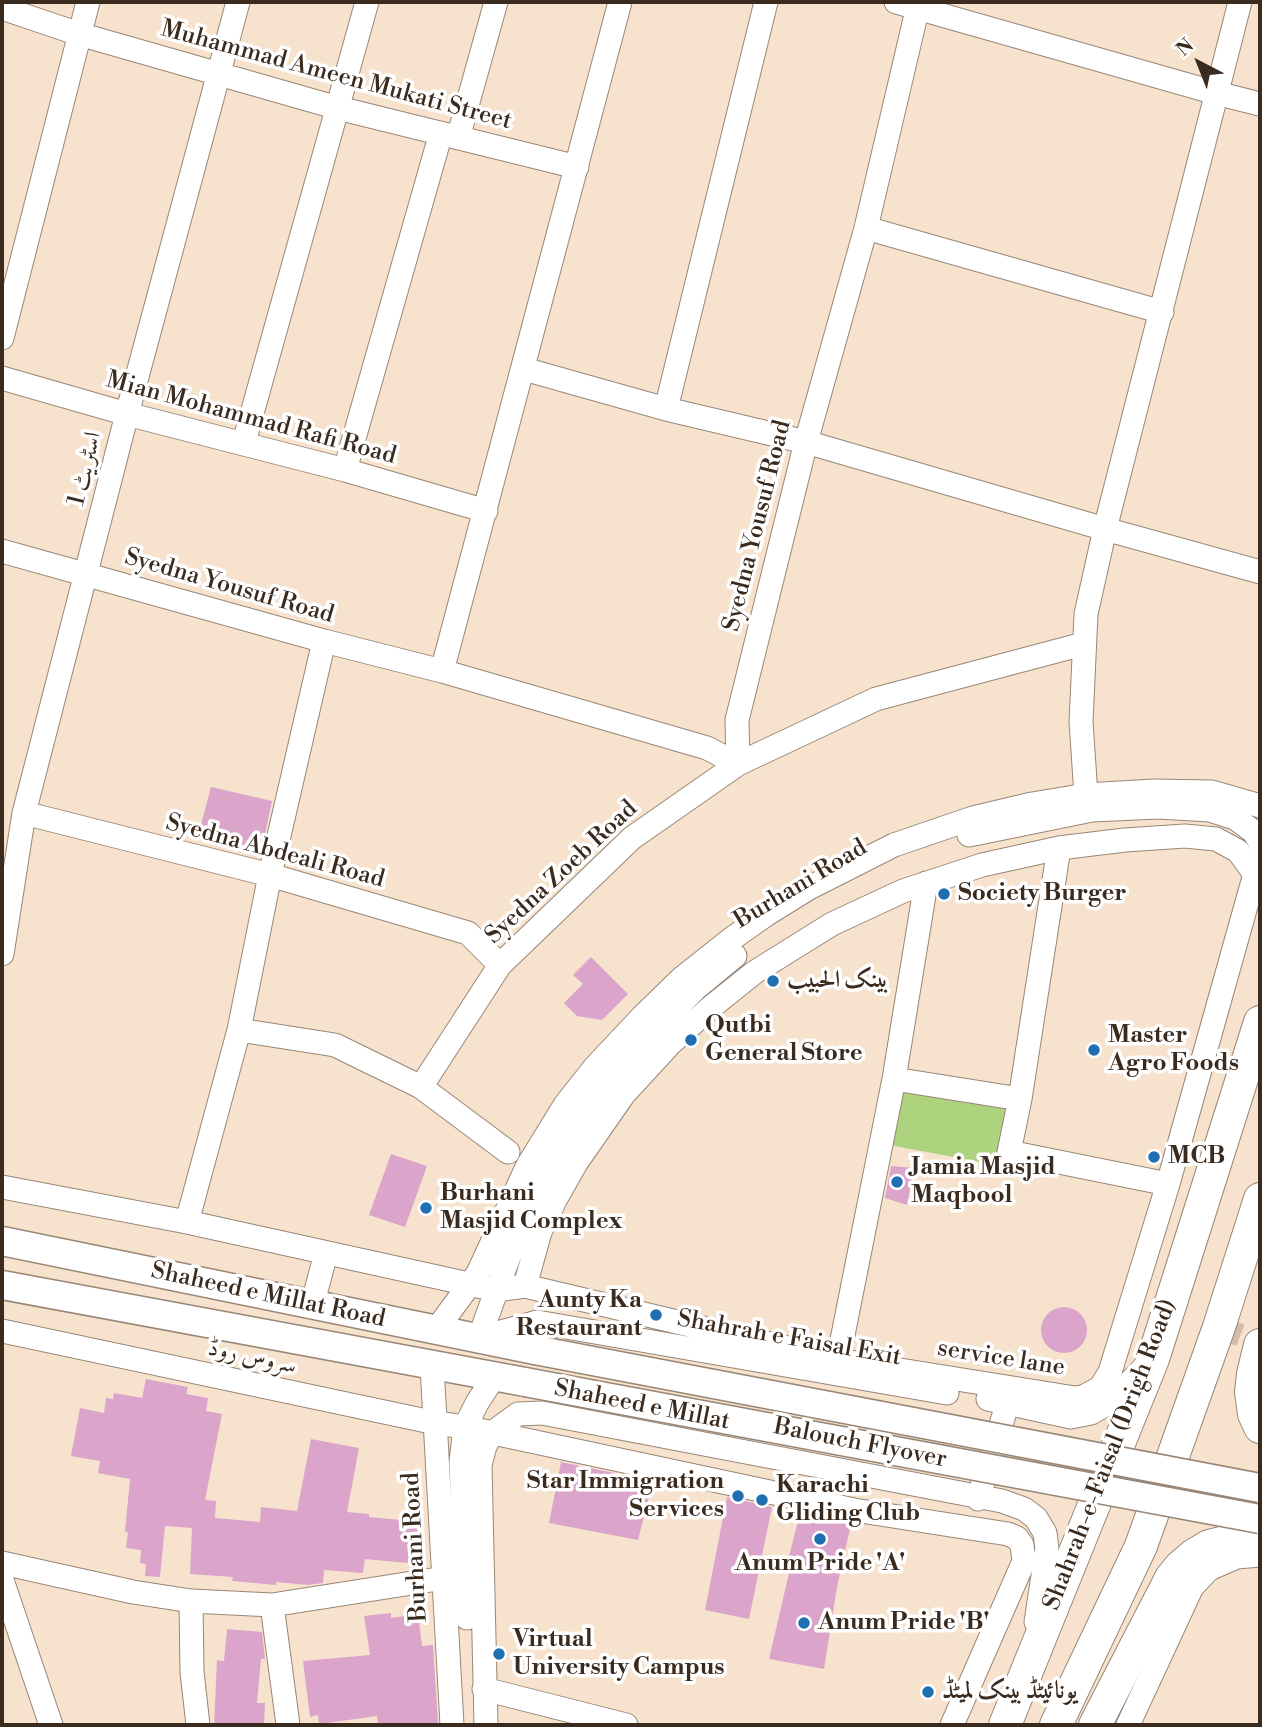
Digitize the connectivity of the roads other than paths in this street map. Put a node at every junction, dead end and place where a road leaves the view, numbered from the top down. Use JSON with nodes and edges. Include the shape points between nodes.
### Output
{"nodes":[{"id":1,"x":88,"y":2,"type":"edge"},
{"id":2,"x":239,"y":2,"type":"edge"},
{"id":3,"x":367,"y":2,"type":"edge"},
{"id":4,"x":496,"y":2,"type":"edge"},
{"id":5,"x":620,"y":2,"type":"edge"},
{"id":6,"x":766,"y":2,"type":"edge"},
{"id":7,"x":1240,"y":2,"type":"edge"},
{"id":8,"x":911,"y":4,"type":"edge"},
{"id":9,"x":2,"y":8,"type":"edge"},
{"id":10,"x":79,"y":34,"type":"junction"},
{"id":11,"x":220,"y":73,"type":"junction"},
{"id":12,"x":1216,"y":93,"type":"junction"},
{"id":13,"x":1260,"y":104,"type":"edge"},
{"id":14,"x":338,"y":108,"type":"junction"},
{"id":15,"x":449,"y":136,"type":"junction"},
{"id":16,"x":577,"y":167,"type":"junction"},
{"id":17,"x":866,"y":228,"type":"junction"},
{"id":18,"x":1161,"y":312,"type":"junction"},
{"id":19,"x":2,"y":338,"type":"edge"},
{"id":20,"x":524,"y":369,"type":"junction"},
{"id":21,"x":2,"y":378,"type":"edge"},
{"id":22,"x":666,"y":409,"type":"junction"},
{"id":23,"x":127,"y":414,"type":"junction"},
{"id":24,"x":244,"y":442,"type":"junction"},
{"id":25,"x":806,"y":442,"type":"junction"},
{"id":26,"x":345,"y":470,"type":"junction"},
{"id":27,"x":486,"y":511,"type":"junction"},
{"id":28,"x":1105,"y":529,"type":"junction"},
{"id":29,"x":2,"y":551,"type":"edge"},
{"id":30,"x":1260,"y":572,"type":"edge"},
{"id":31,"x":86,"y":575,"type":"junction"},
{"id":32,"x":324,"y":641,"type":"junction"},
{"id":33,"x":1083,"y":644,"type":"junction"},
{"id":34,"x":442,"y":671,"type":"junction"},
{"id":35,"x":737,"y":764,"type":"junction"},
{"id":36,"x":1086,"y":795,"type":"junction"},
{"id":37,"x":1260,"y":806,"type":"edge"},
{"id":38,"x":24,"y":813,"type":"junction"},
{"id":39,"x":1260,"y":842,"type":"edge"},
{"id":40,"x":1059,"y":848,"type":"junction"},
{"id":41,"x":1257,"y":865,"type":"edge"},
{"id":42,"x":270,"y":875,"type":"junction"},
{"id":43,"x":926,"y":883,"type":"junction"},
{"id":44,"x":2,"y":954,"type":"edge"},
{"id":45,"x":500,"y":965,"type":"junction"},
{"id":46,"x":1260,"y":1022,"type":"edge"},
{"id":47,"x":239,"y":1030,"type":"junction"},
{"id":48,"x":894,"y":1079,"type":"junction"},
{"id":49,"x":421,"y":1087,"type":"junction"},
{"id":50,"x":1020,"y":1099,"type":"junction"},
{"id":51,"x":508,"y":1152,"type":"dead end"},
{"id":52,"x":1168,"y":1184,"type":"junction"},
{"id":53,"x":2,"y":1187,"type":"edge"},
{"id":54,"x":1260,"y":1199,"type":"edge"},
{"id":55,"x":187,"y":1222,"type":"junction"},
{"id":56,"x":326,"y":1253,"type":"junction"},
{"id":57,"x":5,"y":1264,"type":"edge"},
{"id":58,"x":472,"y":1283,"type":"junction"},
{"id":59,"x":525,"y":1286,"type":"junction"},
{"id":60,"x":496,"y":1290,"type":"junction"},
{"id":61,"x":318,"y":1307,"type":"junction"},
{"id":62,"x":436,"y":1330,"type":"junction"},
{"id":63,"x":2,"y":1331,"type":"edge"},
{"id":64,"x":479,"y":1338,"type":"junction"},
{"id":65,"x":1260,"y":1345,"type":"edge"},
{"id":66,"x":535,"y":1350,"type":"joint"},
{"id":67,"x":1153,"y":1359,"type":"junction"},
{"id":68,"x":838,"y":1360,"type":"junction"},
{"id":69,"x":432,"y":1366,"type":"junction"},
{"id":70,"x":459,"y":1371,"type":"joint"},
{"id":71,"x":494,"y":1377,"type":"junction"},
{"id":72,"x":1008,"y":1402,"type":"junction"},
{"id":73,"x":436,"y":1423,"type":"junction"},
{"id":74,"x":465,"y":1426,"type":"junction"},
{"id":75,"x":1260,"y":1427,"type":"edge"},
{"id":76,"x":492,"y":1433,"type":"junction"},
{"id":77,"x":1260,"y":1488,"type":"edge"},
{"id":78,"x":978,"y":1499,"type":"junction"},
{"id":79,"x":1260,"y":1519,"type":"edge"},
{"id":80,"x":1260,"y":1542,"type":"edge"},
{"id":81,"x":1260,"y":1555,"type":"edge"},
{"id":82,"x":2,"y":1563,"type":"edge"},
{"id":83,"x":444,"y":1578,"type":"junction"},
{"id":84,"x":2,"y":1580,"type":"edge"},
{"id":85,"x":191,"y":1601,"type":"junction"},
{"id":86,"x":272,"y":1605,"type":"junction"},
{"id":87,"x":1022,"y":1686,"type":"junction"},
{"id":88,"x":484,"y":1689,"type":"junction"},
{"id":89,"x":51,"y":1725,"type":"edge"},
{"id":90,"x":198,"y":1725,"type":"edge"},
{"id":91,"x":288,"y":1725,"type":"edge"},
{"id":92,"x":452,"y":1725,"type":"edge"},
{"id":93,"x":471,"y":1725,"type":"edge"},
{"id":94,"x":486,"y":1725,"type":"edge"},
{"id":95,"x":626,"y":1725,"type":"edge"},
{"id":96,"x":952,"y":1725,"type":"edge"},
{"id":97,"x":1005,"y":1725,"type":"edge"},
{"id":98,"x":1056,"y":1725,"type":"edge"},
{"id":99,"x":1095,"y":1725,"type":"edge"},
{"id":100,"x":1128,"y":1725,"type":"edge"}],
"edges":[{"from":1,"to":10,"type":"street"},
{"from":2,"to":11,"type":"street","name":"اسٹریٹ 1"},
{"from":3,"to":14,"type":"street"},
{"from":4,"to":15,"type":"street"},
{"from":5,"to":16,"type":"street"},
{"from":6,"to":22,"type":"street"},
{"from":7,"to":12,"type":"street"},
{"from":8,"to":12,"type":"street"},
{"from":8,"to":17,"type":"street","name":"Syedna Yousuf Road"},
{"from":9,"to":10,"type":"street","name":"Muhammad Ameen Mukati Street"},
{"from":10,"to":11,"type":"street","name":"Muhammad Ameen Mukati Street"},
{"from":10,"to":19,"type":"street"},
{"from":11,"to":14,"type":"street","name":"Muhammad Ameen Mukati Street"},
{"from":11,"to":23,"type":"street","name":"اسٹریٹ 1"},
{"from":12,"to":13,"type":"street"},
{"from":12,"to":18,"type":"street"},
{"from":14,"to":15,"type":"street","name":"Muhammad Ameen Mukati Street"},
{"from":14,"to":24,"type":"street"},
{"from":15,"to":16,"type":"street","name":"Muhammad Ameen Mukati Street"},
{"from":15,"to":26,"type":"street"},
{"from":16,"to":20,"type":"street"},
{"from":17,"to":18,"type":"street"},
{"from":17,"to":25,"type":"street","name":"Syedna Yousuf Road"},
{"from":18,"to":28,"type":"street"},
{"from":20,"to":22,"type":"street"},
{"from":20,"to":27,"type":"street"},
{"from":21,"to":23,"type":"street","name":"Mian Mohammad Rafi Road"},
{"from":22,"to":25,"type":"street"},
{"from":23,"to":24,"type":"street","name":"Mian Mohammad Rafi Road"},
{"from":23,"to":31,"type":"street","name":"اسٹریٹ 1"},
{"from":24,"to":26,"type":"street","name":"Mian Mohammad Rafi Road"},
{"from":25,"to":28,"type":"street"},
{"from":25,"to":35,"type":"street","name":"Syedna Yousuf Road","via":[[737,720]]},
{"from":26,"to":27,"type":"street","name":"Mian Mohammad Rafi Road"},
{"from":27,"to":34,"type":"street"},
{"from":28,"to":30,"type":"street"},
{"from":28,"to":33,"type":"street"},
{"from":29,"to":31,"type":"street","name":"Syedna Yousuf Road"},
{"from":31,"to":32,"type":"street","name":"Syedna Yousuf Road"},
{"from":31,"to":38,"type":"street","name":"اسٹریٹ 1"},
{"from":32,"to":34,"type":"street","name":"Syedna Yousuf Road"},
{"from":32,"to":42,"type":"street"},
{"from":33,"to":35,"type":"street","name":"Syedna Zoeb Road","via":[[876,699]]},
{"from":33,"to":36,"type":"street","via":[[1081,722]]},
{"from":34,"to":35,"type":"street","name":"Syedna Yousuf Road","via":[[707,748]]},
{"from":35,"to":45,"type":"street","name":"Syedna Zoeb Road","via":[[632,838]]},
{"from":36,"to":37,"type":"street","via":[[1212,792]]},
{"from":36,"to":58,"type":"street","via":[[973,818],[894,845],[809,888],[682,978],[595,1067],[565,1105],[528,1165]]},
{"from":38,"to":42,"type":"street","name":"Syedna Abdeali Road"},
{"from":38,"to":44,"type":"street","name":"اسٹریٹ 1"},
{"from":39,"to":60,"type":"street","name":"Burhani Road","via":[[1247,825],[1210,810],[1092,810],[974,834],[900,858],[817,900],[737,954],[695,989],[609,1080],[540,1181]]},
{"from":40,"to":41,"type":"street","via":[[1200,837],[1227,844]]},
{"from":40,"to":43,"type":"street"},
{"from":40,"to":50,"type":"street"},
{"from":41,"to":52,"type":"street","name":"service lane"},
{"from":42,"to":45,"type":"street","name":"Syedna Abdeali Road","via":[[468,933]]},
{"from":42,"to":47,"type":"street"},
{"from":43,"to":48,"type":"street"},
{"from":43,"to":59,"type":"street","via":[[791,947],[670,1044],[624,1094],[576,1163],[540,1232]]},
{"from":45,"to":49,"type":"street","name":"Syedna Zoeb Road"},
{"from":46,"to":67,"type":"highway","name":"Shahrah-e-Faisal (Drigh Road)"},
{"from":47,"to":49,"type":"street","via":[[335,1045]]},
{"from":47,"to":55,"type":"street"},
{"from":48,"to":50,"type":"street"},
{"from":48,"to":68,"type":"street"},
{"from":49,"to":51,"type":"street"},
{"from":50,"to":52,"type":"street","via":[[1009,1152]]},
{"from":52,"to":68,"type":"street","name":"service lane","via":[[1110,1372],[1091,1395],[1075,1398]]},
{"from":53,"to":55,"type":"street","name":"service lane"},
{"from":54,"to":98,"type":"highway","via":[[1141,1546]]},
{"from":55,"to":56,"type":"street","name":"service lane"},
{"from":56,"to":58,"type":"street","name":"service lane"},
{"from":56,"to":61,"type":"street"},
{"from":57,"to":61,"type":"main road","name":"Shaheed e Millat Road"},
{"from":57,"to":69,"type":"main road","name":"Shaheed e Millat Road","via":[[305,1343]]},
{"from":58,"to":60,"type":"street","name":"service lane"},
{"from":58,"to":62,"type":"street"},
{"from":59,"to":60,"type":"street","name":"service lane"},
{"from":59,"to":68,"type":"street","name":"service lane"},
{"from":60,"to":64,"type":"street","name":"Burhani Road"},
{"from":61,"to":62,"type":"main road","name":"Shaheed e Millat Road"},
{"from":62,"to":64,"type":"main road","name":"Shaheed e Millat Road"},
{"from":63,"to":73,"type":"street","name":"سروس روڈ"},
{"from":64,"to":66,"type":"main road","name":"Shaheed e Millat Road"},
{"from":64,"to":72,"type":"street","name":"Shahrah e Faisal Exit","via":[[537,1322]]},
{"from":65,"to":75,"type":"highway","via":[[1251,1392]]},
{"from":66,"to":77,"type":"main road","name":"Balouch Flyover","bridge":true},
{"from":67,"to":72,"type":"street","name":"Shahrah e Faisal Exit","via":[[1110,1402],[1091,1413],[1071,1416]]},
{"from":67,"to":87,"type":"highway","name":"Shahrah-e-Faisal (Drigh Road)"},
{"from":69,"to":70,"type":"main road","name":"Shaheed e Millat Road"},
{"from":69,"to":73,"type":"street","name":"Burhani Road"},
{"from":70,"to":71,"type":"main road","name":"Balouch Flyover"},
{"from":71,"to":74,"type":"street","name":"Burhani Road"},
{"from":71,"to":79,"type":"main road","name":"Balouch Flyover","bridge":true},
{"from":72,"to":78,"type":"street"},
{"from":73,"to":74,"type":"street","name":"سروس روڈ"},
{"from":73,"to":83,"type":"street","name":"Burhani Road"},
{"from":74,"to":76,"type":"street","name":"سروس روڈ"},
{"from":74,"to":93,"type":"street","name":"Burhani Road","via":[[461,1462]]},
{"from":76,"to":78,"type":"street","name":"Shaheed e Millat","via":[[519,1414],[542,1413]]},
{"from":76,"to":88,"type":"street","via":[[480,1465]]},
{"from":76,"to":96,"type":"street","via":[[854,1510],[1017,1538],[1024,1552],[1022,1568]]},
{"from":78,"to":87,"type":"street","name":"Shaheed e Millat","via":[[1024,1509],[1045,1533],[1040,1603]]},
{"from":80,"to":99,"type":"highway","via":[[1209,1546],[1180,1567]]},
{"from":81,"to":100,"type":"street","via":[[1237,1557],[1209,1569],[1192,1587]]},
{"from":82,"to":85,"type":"street"},
{"from":83,"to":86,"type":"street"},
{"from":83,"to":92,"type":"street","name":"Burhani Road"},
{"from":84,"to":89,"type":"street"},
{"from":85,"to":86,"type":"street"},
{"from":85,"to":90,"type":"street"},
{"from":86,"to":91,"type":"street"},
{"from":87,"to":97,"type":"highway","name":"Shahrah-e-Faisal (Drigh Road)"},
{"from":88,"to":94,"type":"street"},
{"from":88,"to":95,"type":"street"}]}
